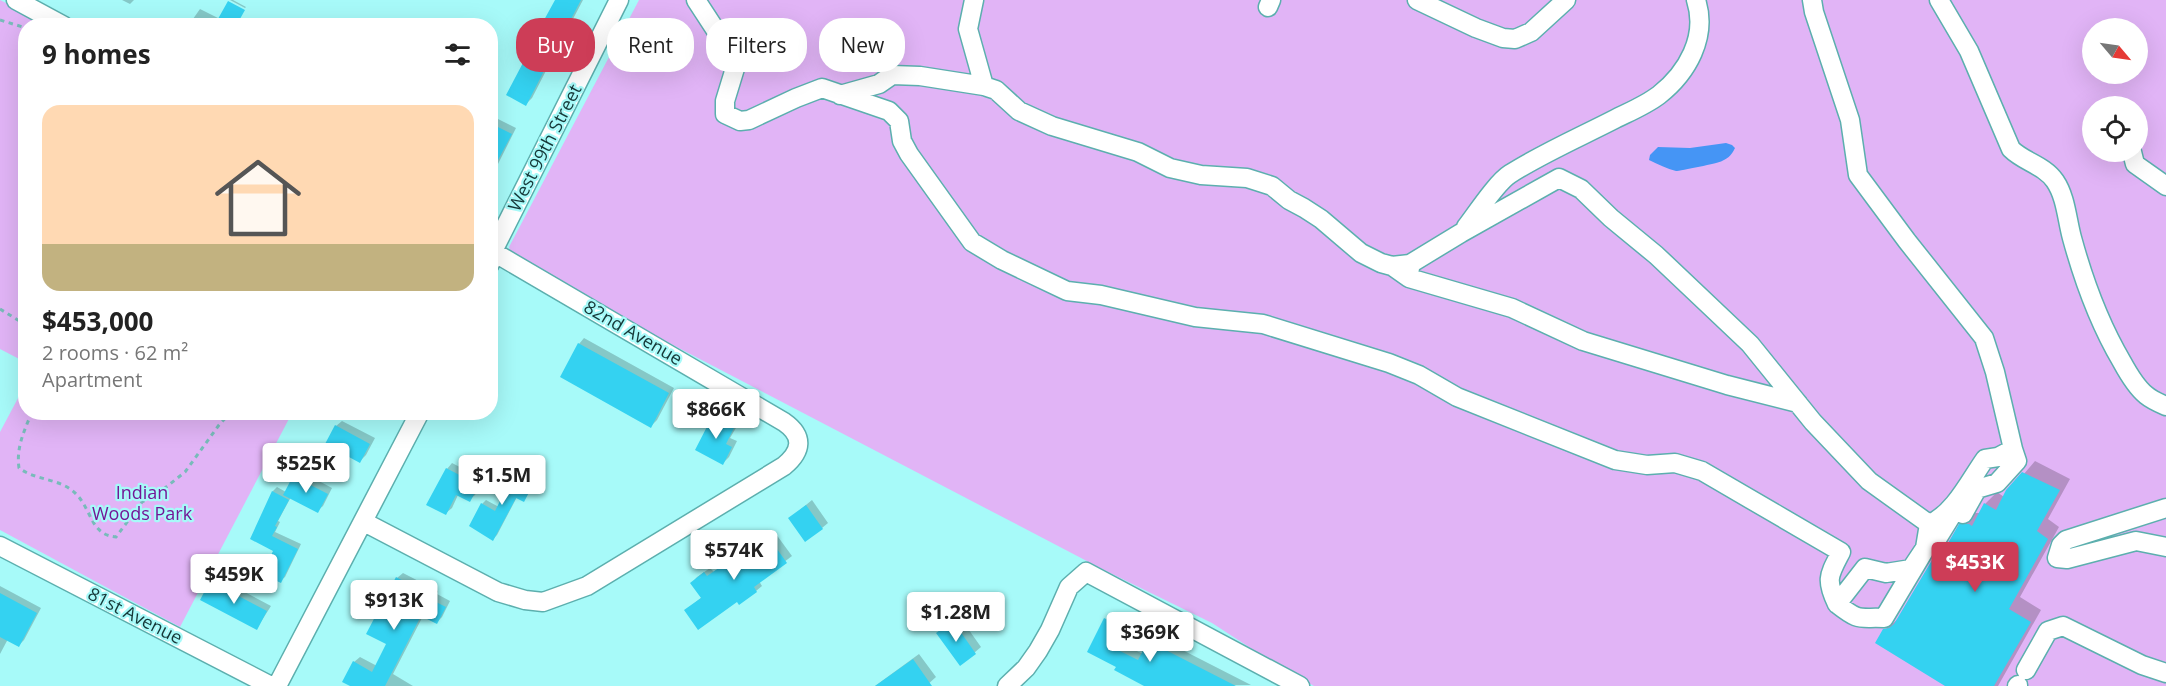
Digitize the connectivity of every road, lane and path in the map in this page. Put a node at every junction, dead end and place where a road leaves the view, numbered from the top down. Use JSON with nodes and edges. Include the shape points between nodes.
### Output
{"nodes":[{"id":1,"x":16,"y":0,"type":"edge"},
{"id":2,"x":619,"y":0,"type":"edge"},
{"id":3,"x":696,"y":0,"type":"edge"},
{"id":4,"x":974,"y":0,"type":"edge"},
{"id":5,"x":1417,"y":0,"type":"edge"},
{"id":6,"x":1566,"y":0,"type":"edge"},
{"id":7,"x":1696,"y":0,"type":"edge"},
{"id":8,"x":1812,"y":0,"type":"edge"},
{"id":9,"x":1939,"y":0,"type":"edge"},
{"id":10,"x":49,"y":18,"type":"edge"},
{"id":11,"x":0,"y":20,"type":"edge"},
{"id":12,"x":18,"y":26,"type":"edge"},
{"id":13,"x":991,"y":89,"type":"junction"},
{"id":14,"x":839,"y":95,"type":"junction"},
{"id":15,"x":2135,"y":162,"type":"edge"},
{"id":16,"x":2166,"y":186,"type":"edge"},
{"id":17,"x":1461,"y":233,"type":"junction"},
{"id":18,"x":498,"y":243,"type":"edge"},
{"id":19,"x":498,"y":258,"type":"edge"},
{"id":20,"x":1404,"y":270,"type":"junction"},
{"id":21,"x":0,"y":309,"type":"edge"},
{"id":22,"x":18,"y":320,"type":"edge"},
{"id":23,"x":1798,"y":403,"type":"junction"},
{"id":24,"x":2166,"y":406,"type":"edge"},
{"id":25,"x":29,"y":420,"type":"edge"},
{"id":26,"x":223,"y":420,"type":"edge"},
{"id":27,"x":416,"y":420,"type":"edge"},
{"id":28,"x":2013,"y":449,"type":"junction"},
{"id":29,"x":2166,"y":508,"type":"edge"},
{"id":30,"x":364,"y":522,"type":"junction"},
{"id":31,"x":1929,"y":524,"type":"junction"},
{"id":32,"x":0,"y":546,"type":"edge"},
{"id":33,"x":2166,"y":547,"type":"edge"},
{"id":34,"x":1837,"y":604,"type":"junction"},
{"id":35,"x":2166,"y":660,"type":"edge"},
{"id":36,"x":2142,"y":665,"type":"junction"},
{"id":37,"x":2166,"y":673,"type":"edge"},
{"id":38,"x":2020,"y":680,"type":"edge"},
{"id":39,"x":271,"y":686,"type":"edge"},
{"id":40,"x":277,"y":686,"type":"edge"},
{"id":41,"x":1007,"y":686,"type":"edge"},
{"id":42,"x":1300,"y":686,"type":"edge"}],
"edges":[{"from":1,"to":10,"type":"street"},
{"from":2,"to":18,"type":"street","name":"West 99th Street"},
{"from":3,"to":14,"type":"street","via":[[736,65],[725,114],[740,121],[749,120],[822,88]]},
{"from":4,"to":13,"type":"street","via":[[968,29],[978,65]]},
{"from":5,"to":6,"type":"street","via":[[1454,19],[1515,39],[1531,32]]},
{"from":7,"to":17,"type":"street","via":[[1700,11],[1697,43],[1676,80],[1657,97],[1507,175]]},
{"from":8,"to":28,"type":"street","via":[[1850,120],[1858,175],[1984,338]]},
{"from":9,"to":24,"type":"street","via":[[1969,51],[2013,158],[2035,163],[2055,181],[2063,197],[2088,292],[2112,346],[2144,394]]},
{"from":11,"to":12,"type":"path"},
{"from":13,"to":14,"type":"street","via":[[892,75],[858,92]]},
{"from":13,"to":20,"type":"street","via":[[1019,111],[1052,126],[1138,152],[1170,168],[1201,176],[1246,177],[1272,186],[1321,219],[1360,254]]},
{"from":14,"to":34,"type":"street","via":[[889,111],[899,121],[909,154],[972,242],[1033,276],[1067,291],[1195,317],[1263,324],[1389,363],[1457,396],[1615,460],[1647,465],[1675,463],[1702,471],[1841,552],[1828,576]]},
{"from":15,"to":16,"type":"street"},
{"from":17,"to":20,"type":"street"},
{"from":17,"to":23,"type":"street","via":[[1559,178],[1565,180],[1581,189],[1656,255],[1750,344]]},
{"from":19,"to":30,"type":"street","name":"82nd Avenue","via":[[784,422],[797,434],[796,453],[784,466],[587,586],[543,602],[498,592]]},
{"from":20,"to":23,"type":"street","via":[[1512,308],[1583,341]]},
{"from":21,"to":22,"type":"path"},
{"from":23,"to":31,"type":"street","via":[[1869,481]]},
{"from":25,"to":26,"type":"path","via":[[20,441],[19,468],[27,475],[69,488],[99,531],[116,537],[142,502],[185,471]]},
{"from":27,"to":30,"type":"street"},
{"from":28,"to":31,"type":"street","via":[[1985,459],[1952,507]]},
{"from":28,"to":34,"type":"street","via":[[2017,461],[1997,483],[1977,489],[1963,514],[1955,510],[1934,544],[1930,541],[1884,618],[1853,616]]},
{"from":29,"to":33,"type":"street","via":[[2066,540],[2057,558],[2067,559],[2136,541]]},
{"from":30,"to":40,"type":"street"},
{"from":31,"to":34,"type":"street","via":[[1925,548],[1911,569],[1886,573],[1865,568]]},
{"from":32,"to":39,"type":"street","name":"81st Avenue"},
{"from":35,"to":36,"type":"street"},
{"from":36,"to":37,"type":"street"},
{"from":36,"to":38,"type":"street","via":[[2063,626],[2048,632]]},
{"from":41,"to":42,"type":"street","via":[[1038,651],[1069,587],[1086,572]]}]}
